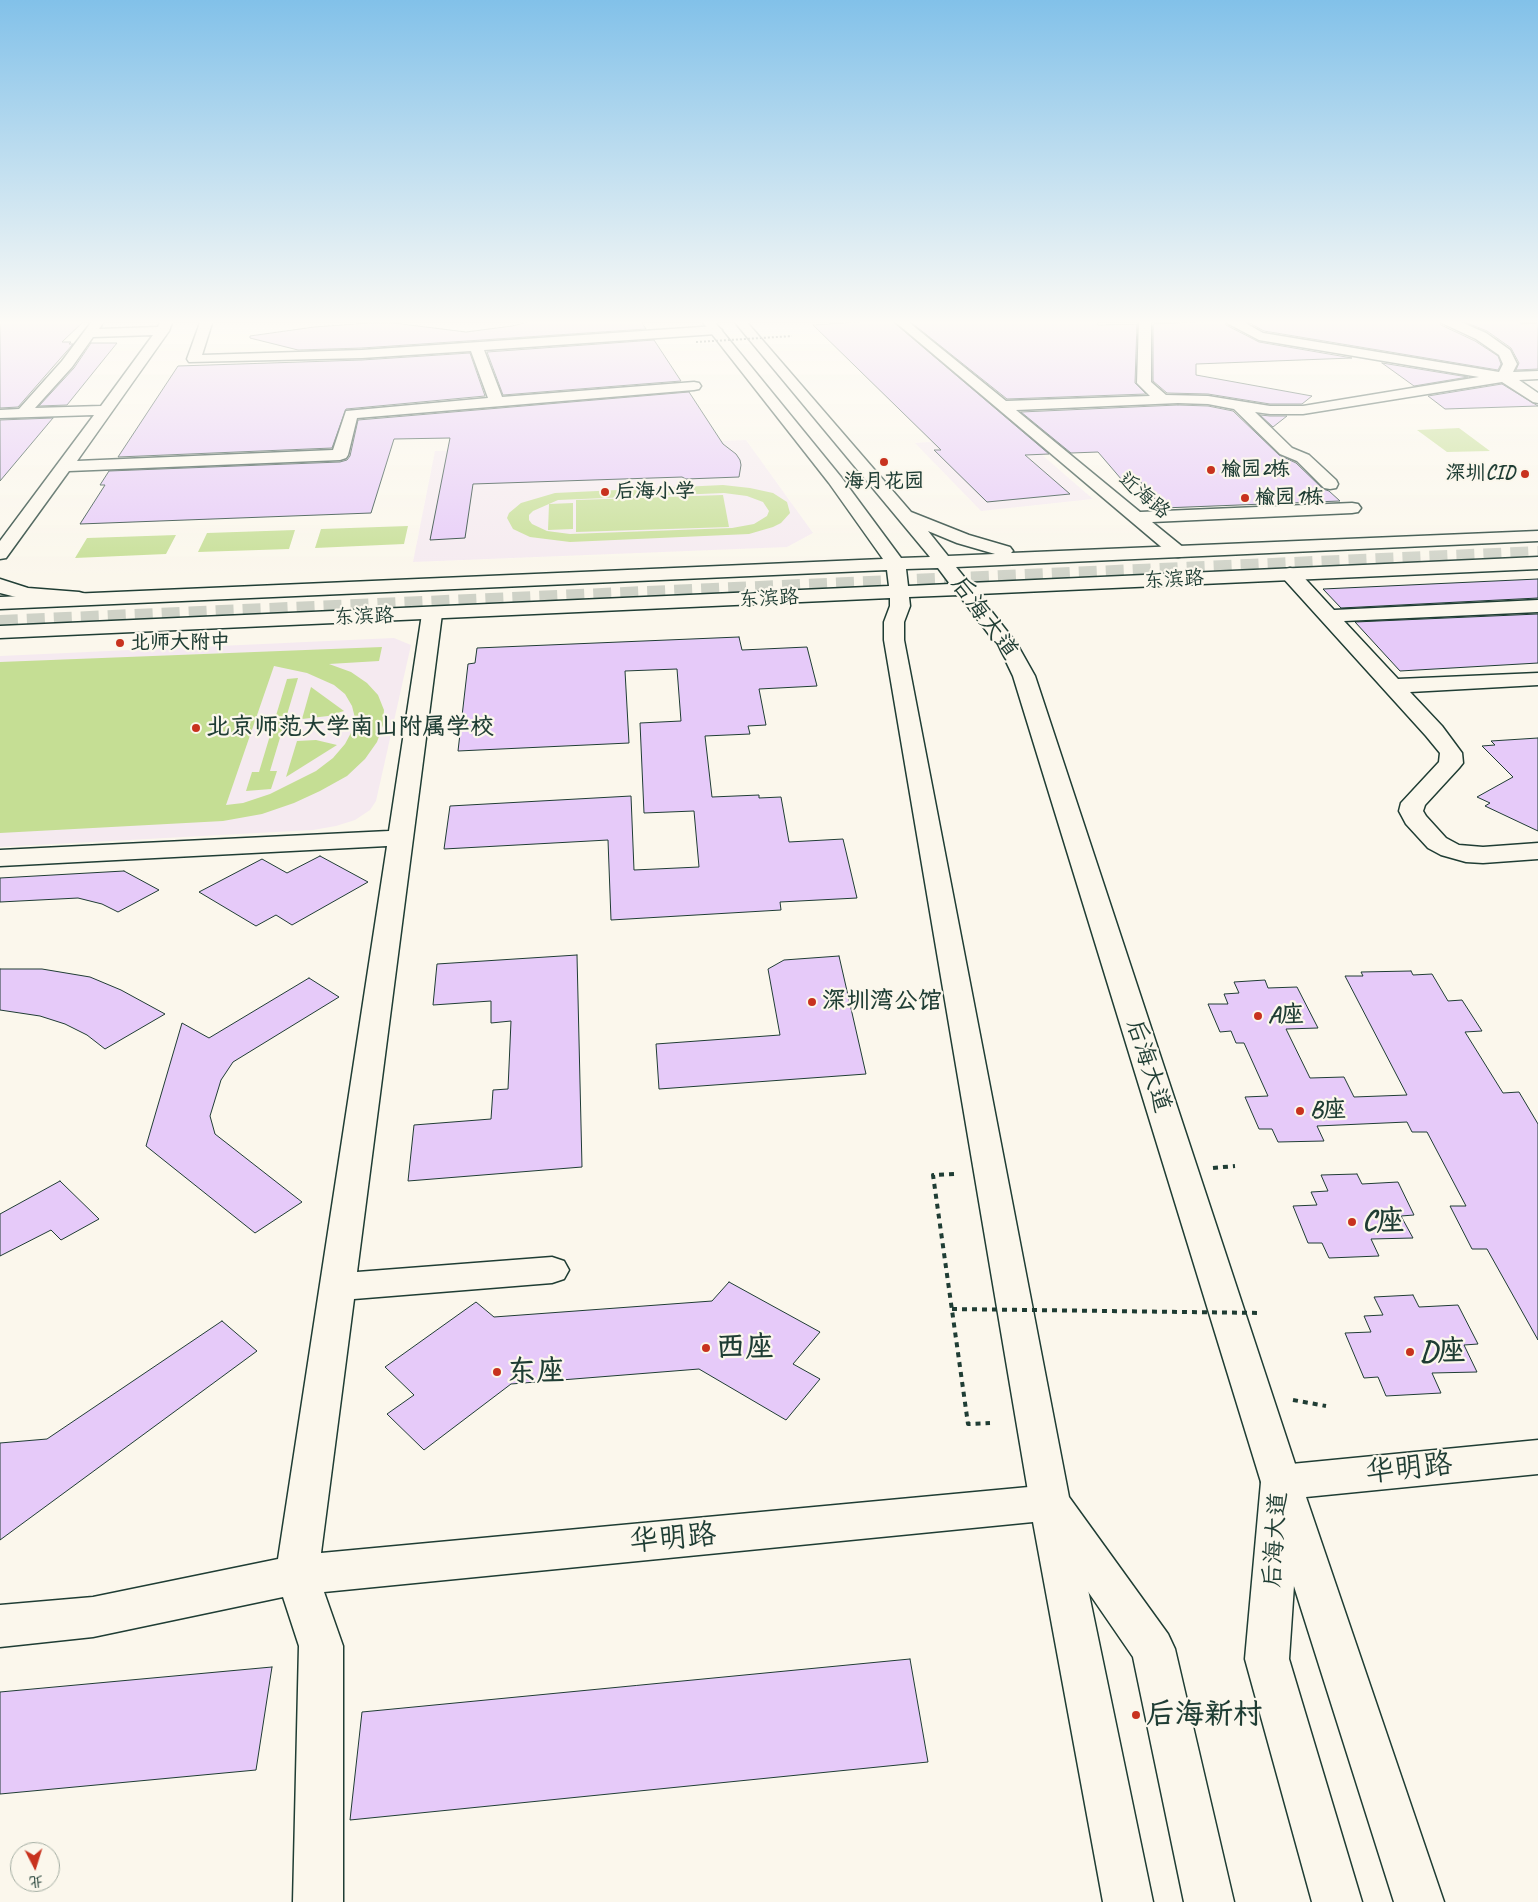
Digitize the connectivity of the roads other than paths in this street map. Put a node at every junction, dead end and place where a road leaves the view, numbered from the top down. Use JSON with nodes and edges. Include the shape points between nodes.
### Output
{"nodes":[{"id":1,"x":27,"y":409,"type":"edge"},
{"id":2,"x":416,"y":409,"type":"edge"},
{"id":3,"x":524,"y":409,"type":"edge"},
{"id":4,"x":779,"y":409,"type":"edge"},
{"id":5,"x":814,"y":409,"type":"edge"},
{"id":6,"x":1005,"y":409,"type":"edge"},
{"id":7,"x":1243,"y":409,"type":"edge"},
{"id":8,"x":1262,"y":409,"type":"edge"},
{"id":9,"x":1302,"y":409,"type":"edge"},
{"id":10,"x":104,"y":410,"type":"joint"},
{"id":11,"x":401,"y":410,"type":"junction"},
{"id":12,"x":23,"y":413,"type":"junction"},
{"id":13,"x":0,"y":414,"type":"edge"},
{"id":14,"x":497,"y":418,"type":"dead end"},
{"id":15,"x":444,"y":421,"type":"dead end"},
{"id":16,"x":64,"y":466,"type":"junction"},
{"id":17,"x":1330,"y":484,"type":"dead end"},
{"id":18,"x":1352,"y":508,"type":"dead end"},
{"id":19,"x":904,"y":514,"type":"junction"},
{"id":20,"x":1136,"y":517,"type":"junction"},
{"id":21,"x":866,"y":522,"type":"junction"},
{"id":22,"x":1538,"y":536,"type":"edge"},
{"id":23,"x":1178,"y":552,"type":"junction"},
{"id":24,"x":0,"y":554,"type":"edge"},
{"id":25,"x":1055,"y":558,"type":"junction"},
{"id":26,"x":943,"y":562,"type":"junction"},
{"id":27,"x":1538,"y":563,"type":"edge"},
{"id":28,"x":896,"y":564,"type":"junction"},
{"id":29,"x":802,"y":567,"type":"junction"},
{"id":30,"x":1290,"y":574,"type":"junction"},
{"id":31,"x":1071,"y":584,"type":"junction"},
{"id":32,"x":0,"y":585,"type":"edge"},
{"id":33,"x":965,"y":590,"type":"junction"},
{"id":34,"x":796,"y":598,"type":"junction"},
{"id":35,"x":98,"y":599,"type":"junction"},
{"id":36,"x":0,"y":603,"type":"edge"},
{"id":37,"x":1538,"y":606,"type":"edge"},
{"id":38,"x":886,"y":611,"type":"junction"},
{"id":39,"x":1002,"y":613,"type":"junction"},
{"id":40,"x":432,"y":614,"type":"junction"},
{"id":41,"x":1328,"y":616,"type":"junction"},
{"id":42,"x":0,"y":632,"type":"edge"},
{"id":43,"x":1538,"y":679,"type":"edge"},
{"id":44,"x":1394,"y":686,"type":"junction"},
{"id":45,"x":400,"y":838,"type":"junction"},
{"id":46,"x":1538,"y":851,"type":"edge"},
{"id":47,"x":0,"y":858,"type":"edge"},
{"id":48,"x":552,"y":1270,"type":"dead end"},
{"id":49,"x":337,"y":1287,"type":"junction"},
{"id":50,"x":1538,"y":1457,"type":"edge"},
{"id":51,"x":1281,"y":1482,"type":"junction"},
{"id":52,"x":1050,"y":1503,"type":"junction"},
{"id":53,"x":296,"y":1575,"type":"junction"},
{"id":54,"x":0,"y":1626,"type":"edge"},
{"id":55,"x":318,"y":1902,"type":"edge"},
{"id":56,"x":1128,"y":1902,"type":"edge"},
{"id":57,"x":1209,"y":1902,"type":"edge"},
{"id":58,"x":1337,"y":1902,"type":"edge"},
{"id":59,"x":1419,"y":1902,"type":"edge"}],
"edges":[{"from":1,"to":12,"type":"main road"},
{"from":2,"to":11,"type":"main road"},
{"from":3,"to":14,"type":"main road"},
{"from":4,"to":21,"type":"main road"},
{"from":5,"to":19,"type":"main road","name":"后海大道"},
{"from":6,"to":20,"type":"main road","name":"近海路"},
{"from":7,"to":17,"type":"main road","via":[[1286,450],[1303,458]]},
{"from":8,"to":9,"type":"main road"},
{"from":10,"to":12,"type":"main road"},
{"from":10,"to":16,"type":"main road"},
{"from":11,"to":15,"type":"main road"},
{"from":11,"to":16,"type":"main road","via":[[351,414],[340,455]]},
{"from":12,"to":13,"type":"main road"},
{"from":16,"to":24,"type":"main road"},
{"from":18,"to":20,"type":"main road"},
{"from":19,"to":25,"type":"main road","via":[[975,544],[1010,553]]},
{"from":19,"to":26,"type":"main road","name":"后海大道"},
{"from":20,"to":23,"type":"main road","name":"近海路"},
{"from":21,"to":28,"type":"main road"},
{"from":21,"to":29,"type":"main road","via":[[864,539],[857,547],[838,558]]},
{"from":22,"to":23,"type":"main road","name":"东滨路"},
{"from":23,"to":25,"type":"main road","name":"东滨路"},
{"from":25,"to":26,"type":"main road","name":"东滨路"},
{"from":26,"to":28,"type":"main road","name":"东滨路"},
{"from":26,"to":33,"type":"main road","name":"后海大道"},
{"from":27,"to":30,"type":"main road","name":"东滨路"},
{"from":28,"to":29,"type":"main road","name":"东滨路"},
{"from":28,"to":38,"type":"main road"},
{"from":29,"to":35,"type":"main road","name":"东滨路"},
{"from":30,"to":31,"type":"main road","name":"东滨路"},
{"from":30,"to":41,"type":"main road"},
{"from":31,"to":33,"type":"main road","name":"东滨路"},
{"from":31,"to":39,"type":"main road"},
{"from":32,"to":35,"type":"main road","via":[[28,594]]},
{"from":33,"to":38,"type":"main road","name":"东滨路"},
{"from":33,"to":39,"type":"main road","name":"后海大道"},
{"from":34,"to":38,"type":"main road","name":"东滨路"},
{"from":34,"to":38,"type":"main road","via":[[830,600]]},
{"from":34,"to":40,"type":"main road","name":"东滨路"},
{"from":35,"to":36,"type":"main road","name":"东滨路"},
{"from":37,"to":41,"type":"main road"},
{"from":38,"to":52,"type":"main road","via":[[896,649]]},
{"from":39,"to":51,"type":"main road","name":"后海大道","via":[[1010,648],[1024,676]]},
{"from":40,"to":42,"type":"main road","name":"东滨路"},
{"from":40,"to":45,"type":"main road"},
{"from":41,"to":44,"type":"main road"},
{"from":43,"to":44,"type":"main road"},
{"from":44,"to":46,"type":"main road","via":[[1451,753],[1451,762],[1413,803],[1411,811],[1415,819],[1437,843],[1450,850],[1483,855]]},
{"from":45,"to":47,"type":"main road"},
{"from":45,"to":49,"type":"main road"},
{"from":48,"to":49,"type":"main road"},
{"from":49,"to":53,"type":"main road"},
{"from":50,"to":51,"type":"main road","name":"华明路"},
{"from":51,"to":58,"type":"main road","name":"后海大道","via":[[1267,1659]]},
{"from":51,"to":59,"type":"main road"},
{"from":52,"to":53,"type":"main road","name":"华明路"},
{"from":52,"to":56,"type":"main road"},
{"from":52,"to":57,"type":"main road","via":[[1153,1649]]},
{"from":53,"to":54,"type":"main road","name":"华明路","via":[[92,1617]]},
{"from":53,"to":55,"type":"main road","via":[[321,1646]]}]}
